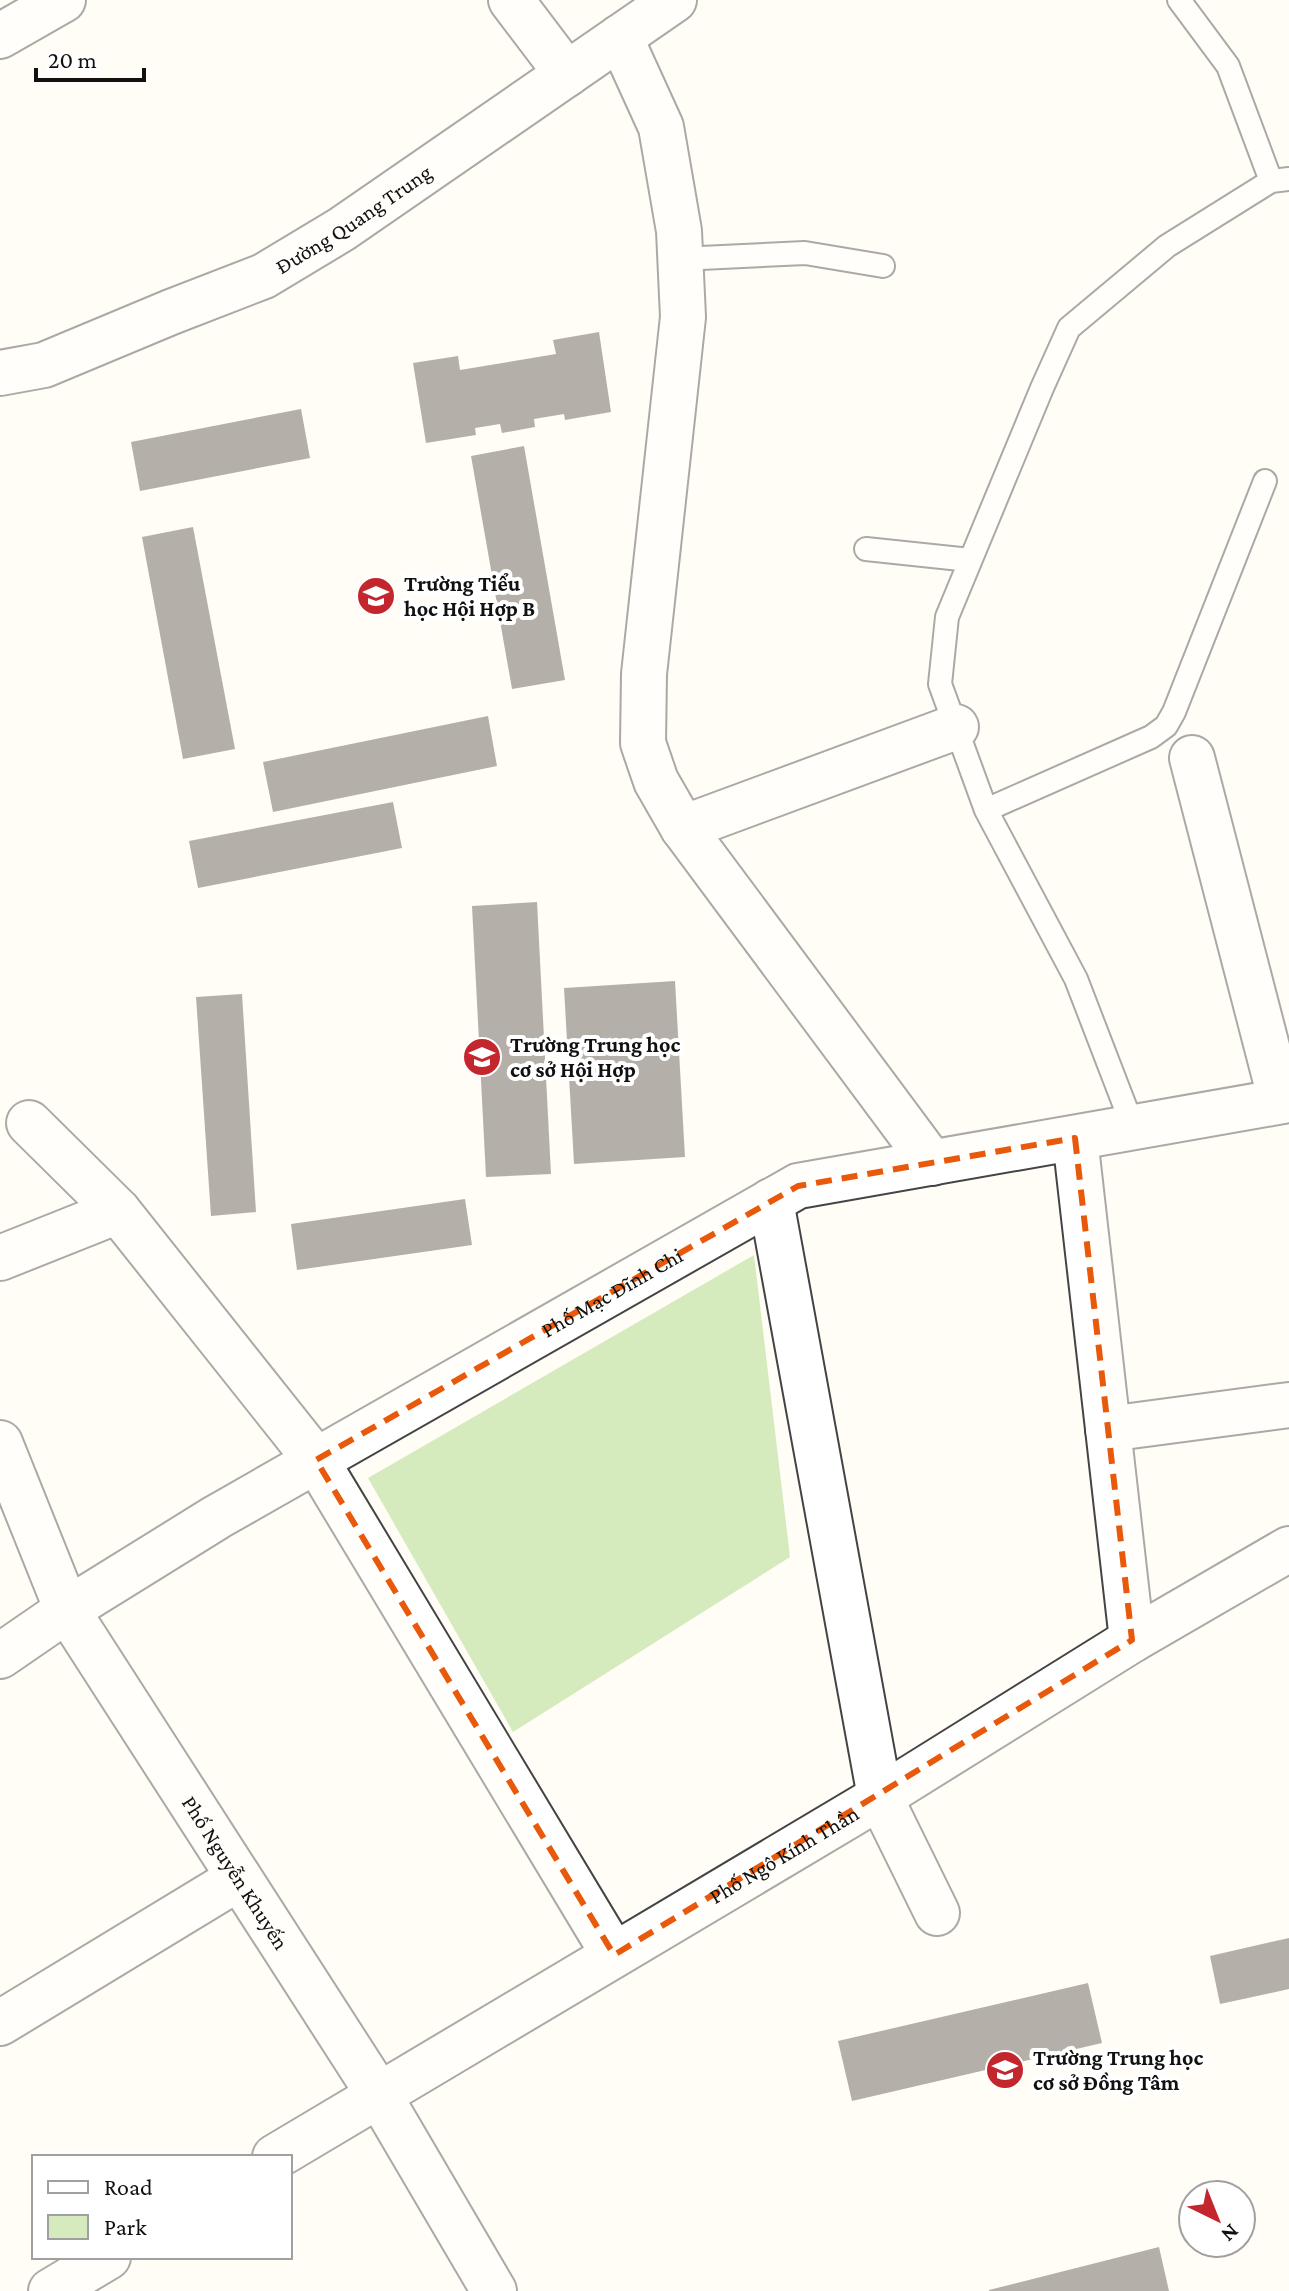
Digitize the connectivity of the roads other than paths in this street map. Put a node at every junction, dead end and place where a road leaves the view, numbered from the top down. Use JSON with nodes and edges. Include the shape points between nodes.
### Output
{"nodes":[{"id":1,"x":63,"y":0,"type":"edge"},
{"id":2,"x":511,"y":0,"type":"edge"},
{"id":3,"x":674,"y":0,"type":"edge"},
{"id":4,"x":1179,"y":0,"type":"edge"},
{"id":5,"x":0,"y":36,"type":"edge"},
{"id":6,"x":620,"y":37,"type":"junction"},
{"id":7,"x":567,"y":74,"type":"junction"},
{"id":8,"x":1280,"y":180,"type":"edge"},
{"id":9,"x":680,"y":259,"type":"junction"},
{"id":10,"x":883,"y":266,"type":"dead end"},
{"id":11,"x":3,"y":375,"type":"edge"},
{"id":12,"x":1265,"y":481,"type":"dead end"},
{"id":13,"x":866,"y":549,"type":"dead end"},
{"id":14,"x":970,"y":560,"type":"junction"},
{"id":15,"x":956,"y":727,"type":"junction"},
{"id":16,"x":1192,"y":758,"type":"dead end"},
{"id":17,"x":986,"y":810,"type":"junction"},
{"id":18,"x":683,"y":828,"type":"junction"},
{"id":19,"x":1285,"y":1100,"type":"edge"},
{"id":20,"x":29,"y":1123,"type":"dead end"},
{"id":21,"x":1133,"y":1127,"type":"junction"},
{"id":22,"x":1075,"y":1138,"type":"junction"},
{"id":23,"x":932,"y":1163,"type":"junction"},
{"id":24,"x":771,"y":1201,"type":"junction"},
{"id":25,"x":118,"y":1211,"type":"junction"},
{"id":26,"x":0,"y":1258,"type":"edge"},
{"id":27,"x":1289,"y":1405,"type":"edge"},
{"id":28,"x":1108,"y":1429,"type":"junction"},
{"id":29,"x":0,"y":1443,"type":"edge"},
{"id":30,"x":316,"y":1460,"type":"junction"},
{"id":31,"x":1289,"y":1549,"type":"edge"},
{"id":32,"x":67,"y":1610,"type":"junction"},
{"id":33,"x":1132,"y":1640,"type":"junction"},
{"id":34,"x":0,"y":1656,"type":"edge"},
{"id":35,"x":880,"y":1797,"type":"junction"},
{"id":36,"x":239,"y":1878,"type":"junction"},
{"id":37,"x":937,"y":1913,"type":"dead end"},
{"id":38,"x":614,"y":1955,"type":"junction"},
{"id":39,"x":0,"y":2023,"type":"edge"},
{"id":40,"x":379,"y":2095,"type":"junction"},
{"id":41,"x":278,"y":2155,"type":"edge"},
{"id":42,"x":105,"y":2259,"type":"edge"},
{"id":43,"x":51,"y":2291,"type":"edge"},
{"id":44,"x":494,"y":2291,"type":"edge"}],
"edges":[{"from":1,"to":5,"type":"street"},
{"from":2,"to":7,"type":"street"},
{"from":3,"to":6,"type":"street","name":"Đường Quang Trung"},
{"from":4,"to":8,"type":"lane","via":[[1228,66]]},
{"from":6,"to":7,"type":"street","name":"Đường Quang Trung"},
{"from":6,"to":9,"type":"street","via":[[661,127]]},
{"from":7,"to":11,"type":"street","name":"Đường Quang Trung","via":[[342,229],[264,276],[44,365]]},
{"from":8,"to":14,"type":"lane","via":[[1167,246],[1069,328]]},
{"from":9,"to":10,"type":"lane","via":[[805,253]]},
{"from":9,"to":18,"type":"street","via":[[683,317],[644,674],[643,743],[656,781]]},
{"from":12,"to":17,"type":"lane","via":[[1166,726]]},
{"from":13,"to":14,"type":"lane"},
{"from":14,"to":15,"type":"lane","via":[[947,617],[940,684]]},
{"from":15,"to":17,"type":"lane"},
{"from":15,"to":18,"type":"street"},
{"from":16,"to":19,"type":"street"},
{"from":17,"to":21,"type":"lane","via":[[1076,979]]},
{"from":18,"to":23,"type":"street"},
{"from":19,"to":21,"type":"street","name":"Phố Mạc Đĩnh Chi"},
{"from":20,"to":25,"type":"street"},
{"from":21,"to":22,"type":"street","name":"Phố Mạc Đĩnh Chi"},
{"from":22,"to":23,"type":"street","name":"Phố Mạc Đĩnh Chi"},
{"from":22,"to":28,"type":"street"},
{"from":23,"to":24,"type":"street","name":"Phố Mạc Đĩnh Chi","via":[[798,1186]]},
{"from":24,"to":30,"type":"street","name":"Phố Mạc Đĩnh Chi"},
{"from":24,"to":35,"type":"street"},
{"from":25,"to":26,"type":"street"},
{"from":25,"to":30,"type":"street"},
{"from":27,"to":28,"type":"street"},
{"from":28,"to":33,"type":"street"},
{"from":29,"to":32,"type":"street","name":"Phố Nguyễn Khuyến"},
{"from":30,"to":32,"type":"street","name":"Phố Mạc Đĩnh Chi"},
{"from":30,"to":38,"type":"street"},
{"from":31,"to":33,"type":"street","name":"Phố Ngô Kính Thần"},
{"from":32,"to":34,"type":"street","name":"Phố Mạc Đĩnh Chi"},
{"from":32,"to":36,"type":"street","name":"Phố Nguyễn Khuyến"},
{"from":33,"to":35,"type":"street","name":"Phố Ngô Kính Thần"},
{"from":35,"to":37,"type":"street"},
{"from":35,"to":38,"type":"street","name":"Phố Ngô Kính Thần"},
{"from":36,"to":39,"type":"street"},
{"from":36,"to":40,"type":"street","name":"Phố Nguyễn Khuyến"},
{"from":38,"to":40,"type":"street","name":"Phố Ngô Kính Thần"},
{"from":40,"to":41,"type":"street","name":"Phố Ngô Kính Thần"},
{"from":40,"to":44,"type":"street","name":"Phố Nguyễn Khuyến"},
{"from":42,"to":43,"type":"street"}]}
